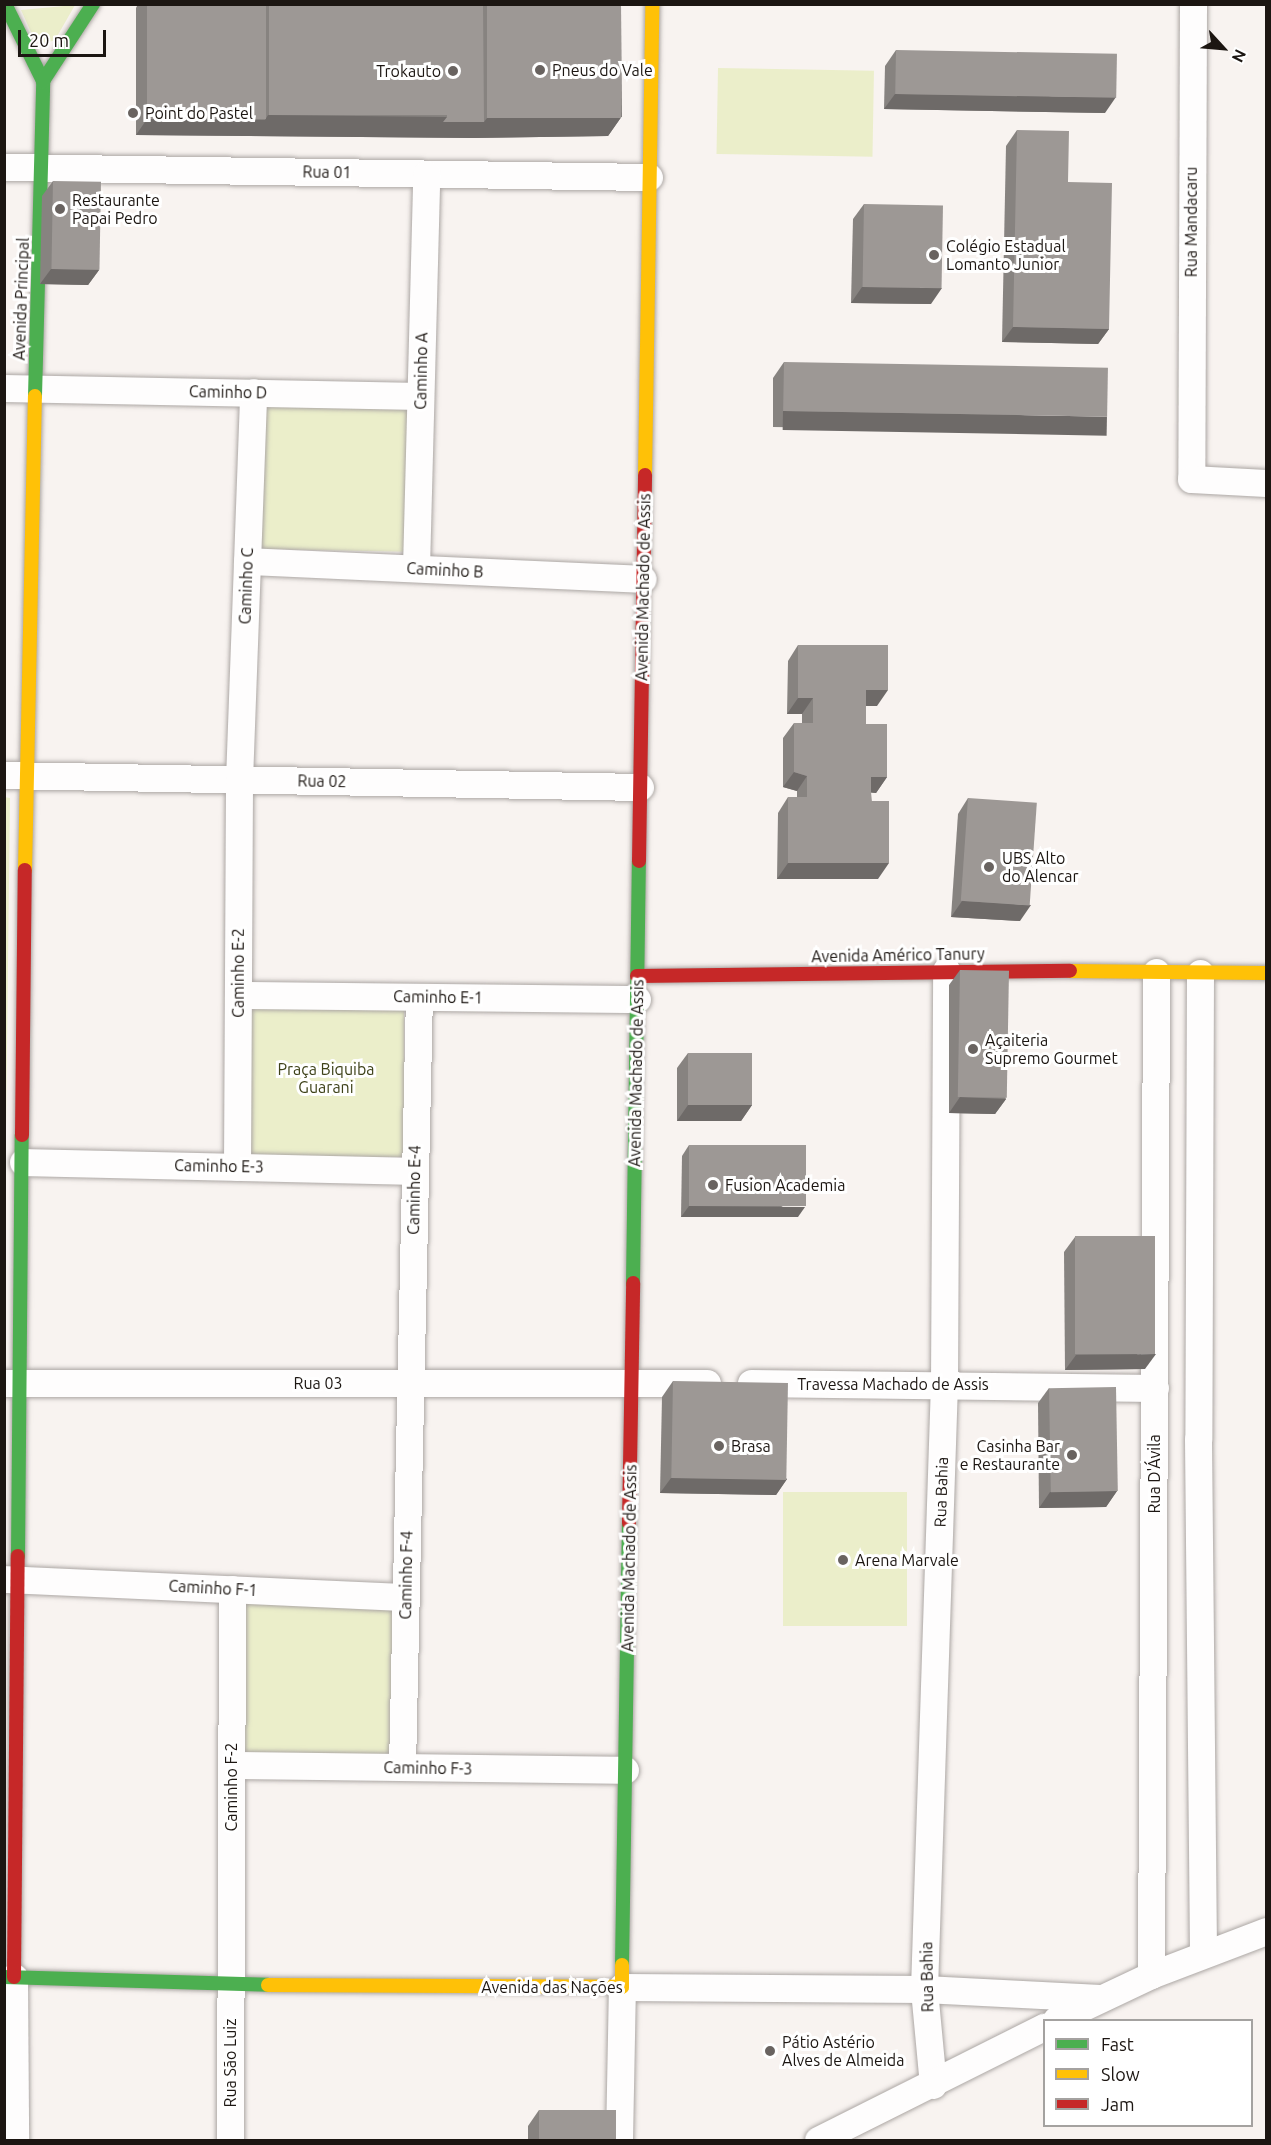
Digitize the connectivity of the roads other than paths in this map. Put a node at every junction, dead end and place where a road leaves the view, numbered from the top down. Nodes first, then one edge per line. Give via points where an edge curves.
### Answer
1 (5, 4) edge
2 (93, 4) edge
3 (652, 4) edge
4 (1193, 4) edge
5 (43, 81) junction
6 (4, 167) edge
7 (41, 167) junction
8 (426, 174) junction
9 (649, 177) junction
10 (4, 388) edge
11 (35, 389) junction
12 (253, 393) junction
13 (420, 396) junction
14 (1266, 483) edge
15 (247, 561) junction
16 (416, 568) junction
17 (643, 579) junction
18 (15, 776) edge
19 (239, 780) junction
20 (640, 787) junction
21 (946, 970) junction
22 (1156, 972) junction
23 (1200, 973) junction
24 (1266, 973) edge
25 (637, 988) junction
26 (238, 995) junction
27 (419, 997) junction
28 (23, 1162) junction
29 (237, 1167) junction
30 (415, 1170) junction
31 (1199, 1317) junction
32 (1155, 1319) junction
33 (13, 1383) edge
34 (410, 1383) junction
35 (631, 1383) junction
36 (944, 1383) junction
37 (1155, 1388) junction
38 (12, 1579) edge
39 (232, 1589) junction
40 (406, 1597) junction
41 (231, 1766) junction
42 (402, 1767) junction
43 (625, 1770) junction
44 (1266, 1931) edge
45 (1203, 1954) junction
46 (1151, 1975) junction
47 (9, 1977) edge
48 (231, 1985) junction
49 (622, 1987) junction
50 (924, 1989) junction
51 (1100, 1998) junction
52 (1058, 2019) edge
53 (1043, 2027) edge
54 (933, 2085) junction
55 (15, 2140) edge
56 (230, 2140) edge
57 (619, 2140) edge
58 (818, 2140) edge

1 - 5 street
2 - 5 street
3 - 9 street, Avenida Machado de Assis
4 - 14 street, Rua Mandacaru via 1191,479
5 - 7 street, Avenida Principal
6 - 7 street, Rua 01
7 - 8 street, Rua 01
7 - 11 street, Avenida Principal
8 - 9 street, Rua 01
8 - 13 street, Caminho A
9 - 17 street, Avenida Machado de Assis
10 - 11 street, Caminho D
11 - 12 street, Caminho D
11 - 18 street, Avenida Principal
12 - 13 street, Caminho D
12 - 15 street, Caminho C
13 - 16 street, Caminho A
15 - 16 street, Caminho B
15 - 19 street, Caminho C
16 - 17 street, Caminho B
17 - 20 street, Avenida Machado de Assis
18 - 19 street, Rua 02
18 - 28 street, Avenida Principal
19 - 20 street, Rua 02
19 - 26 street, Caminho E-2
20 - 25 street, Avenida Machado de Assis
21 - 22 street, Avenida Américo Tanury
21 - 25 street, Avenida Américo Tanury
21 - 36 street, Rua Bahia
22 - 23 street, Avenida Américo Tanury
22 - 32 street, Rua D'Ávila
23 - 24 street, Avenida Américo Tanury
23 - 31 street
25 - 27 street, Caminho E-1
25 - 35 street, Avenida Machado de Assis
26 - 27 street, Caminho E-1
26 - 29 street, Caminho E-2
27 - 30 street, Caminho E-4
28 - 29 street, Caminho E-3
28 - 33 street, Avenida Principal
29 - 30 street, Caminho E-3
30 - 34 street, Caminho E-4
31 - 32 street
31 - 45 street
32 - 37 street, Rua D'Ávila
33 - 34 street, Rua 03
33 - 38 street, Avenida Principal
34 - 35 street, Rua 03
34 - 40 street, Caminho F-4
35 - 36 street, Travessa Machado de Assis
35 - 43 street, Avenida Machado de Assis
36 - 37 street, Travessa Machado de Assis
36 - 50 street, Rua Bahia
37 - 46 street, Rua D'Ávila
38 - 39 street, Caminho F-1
38 - 47 street, Avenida Principal
39 - 40 street, Caminho F-1
39 - 41 street, Caminho F-2
40 - 42 street, Caminho F-4
41 - 42 street, Caminho F-3
41 - 48 street, Caminho F-2
42 - 43 street, Caminho F-3
43 - 49 street, Avenida Machado de Assis
44 - 45 street
45 - 46 street
46 - 51 street
47 - 48 street, Avenida das Nações
47 - 55 street
48 - 49 street, Avenida das Nações
48 - 56 street, Rua São Luiz
49 - 50 street, Avenida das Nações
49 - 57 street, Avenida Machado de Assis
50 - 51 street, Avenida das Nações
50 - 54 street, Rua Bahia
51 - 52 street
53 - 54 street
54 - 58 street

